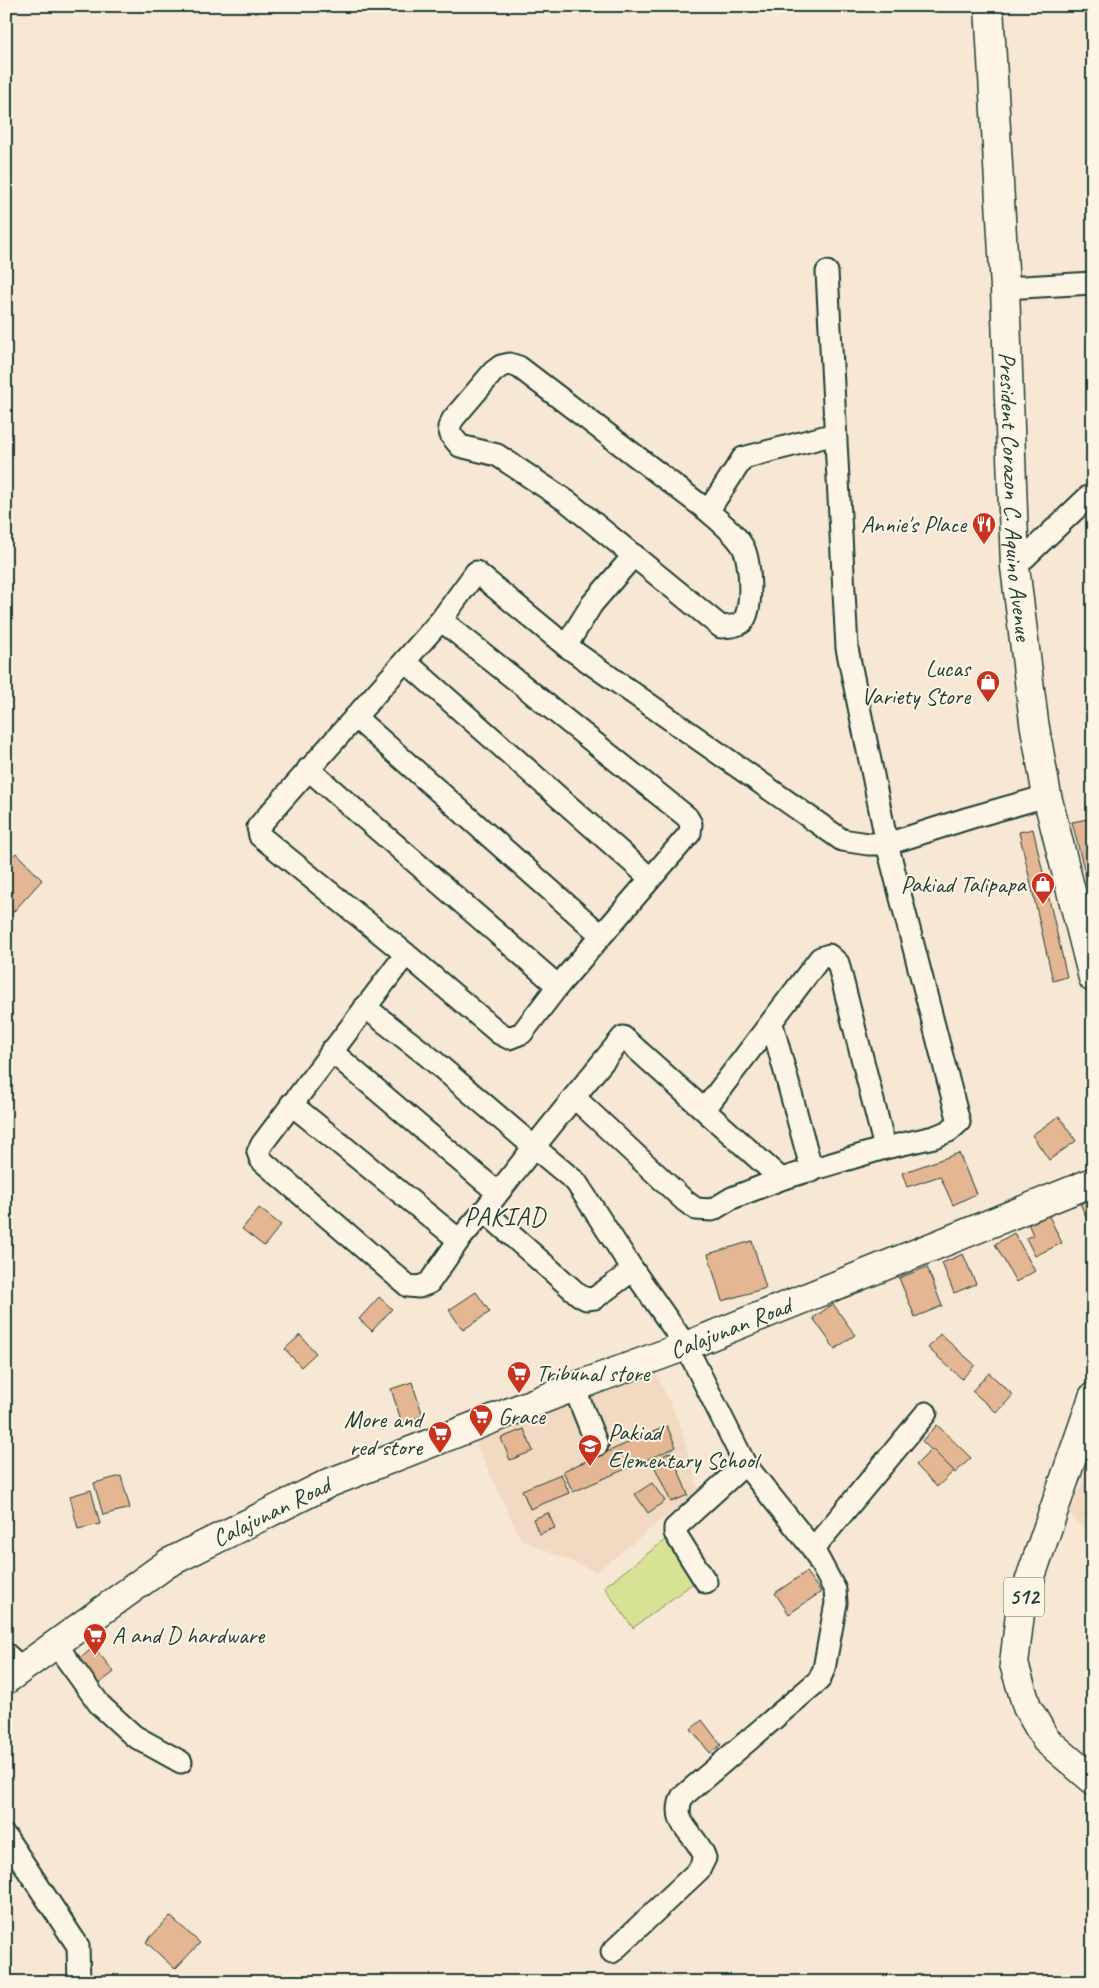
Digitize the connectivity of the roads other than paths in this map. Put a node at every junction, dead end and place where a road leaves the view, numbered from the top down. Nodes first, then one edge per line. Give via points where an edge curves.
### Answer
1 (989, 6) edge
2 (827, 272) dead end
3 (1093, 283) edge
4 (1005, 288) junction
5 (835, 434) junction
6 (1093, 497) edge
7 (708, 511) junction
8 (634, 555) junction
9 (1015, 567) junction
10 (442, 620) junction
11 (566, 646) junction
12 (404, 661) junction
13 (355, 717) junction
14 (308, 769) junction
15 (1047, 796) junction
16 (887, 844) junction
17 (650, 878) junction
18 (601, 936) junction
19 (406, 954) junction
20 (1093, 978) edge
21 (558, 986) junction
22 (365, 1007) junction
23 (772, 1024) junction
24 (331, 1051) junction
25 (574, 1097) junction
26 (291, 1104) junction
27 (705, 1109) junction
28 (534, 1147) junction
29 (884, 1148) junction
30 (812, 1170) junction
31 (781, 1178) junction
32 (1093, 1182) edge
33 (497, 1192) junction
34 (484, 1211) junction
35 (459, 1240) junction
36 (632, 1270) junction
37 (686, 1346) junction
38 (574, 1387) junction
39 (1093, 1397) edge
40 (926, 1413) dead end
41 (597, 1445) dead end
42 (746, 1464) junction
43 (813, 1549) junction
44 (706, 1582) dead end
45 (56, 1643) junction
46 (11, 1667) edge
47 (180, 1762) dead end
48 (1093, 1780) edge
49 (6, 1837) edge
50 (612, 1952) dead end
51 (79, 1982) edge

1 - 4 main road, President Corazon C. Aquino Avenue
2 - 5 street
3 - 4 street
4 - 9 main road, President Corazon C. Aquino Avenue
5 - 7 street via 742,458
5 - 16 street via 846,648
6 - 9 street via 1088,497
7 - 8 street via 732,532 744,549 749,572 749,600 748,613 742,622 722,627
7 - 8 street via 519,367 501,366 453,420 449,427 451,435 460,446 497,456 544,486
8 - 11 street via 592,604
9 - 15 main road, President Corazon C. Aquino Avenue via 1034,722
10 - 11 street via 476,572
10 - 12 street
10 - 17 street via 687,817 691,824 690,833
11 - 16 street via 842,840
12 - 13 street
12 - 17 street
13 - 14 street
13 - 18 street
14 - 19 street via 258,827 260,836
14 - 21 street
15 - 16 street
15 - 20 main road, President Corazon C. Aquino Avenue
16 - 29 street via 959,1122 949,1131 934,1137
17 - 18 street
18 - 21 street
19 - 21 street via 509,1038 522,1033
19 - 22 street
22 - 24 street
22 - 28 street
23 - 27 street
23 - 29 street via 820,958 829,955 838,964
23 - 30 street
24 - 26 street
24 - 33 street
25 - 27 street via 623,1037
25 - 28 street
25 - 31 street via 696,1209 712,1210
26 - 35 street
26 - 35 street via 258,1152 261,1160 408,1286 429,1283
27 - 31 street
28 - 33 street
28 - 36 street via 576,1182
29 - 30 street
30 - 31 street
32 - 37 main road, Calajunan Road
33 - 34 street
34 - 35 street
34 - 36 street via 586,1299 595,1298
36 - 37 street
37 - 38 main road, Calajunan Road
37 - 42 street
38 - 41 street
38 - 45 main road, Calajunan Road via 320,1488 168,1563
39 - 48 main road, 512 via 1022,1605 1014,1664 1027,1707 1046,1740
40 - 43 street
42 - 43 street
42 - 44 street via 675,1528
43 - 50 street via 835,1590 836,1603 824,1669 819,1680 682,1797 680,1823 702,1848 705,1858 699,1870
45 - 46 main road, Calajunan Road
45 - 47 street via 100,1705 134,1736
49 - 51 street via 78,1946

